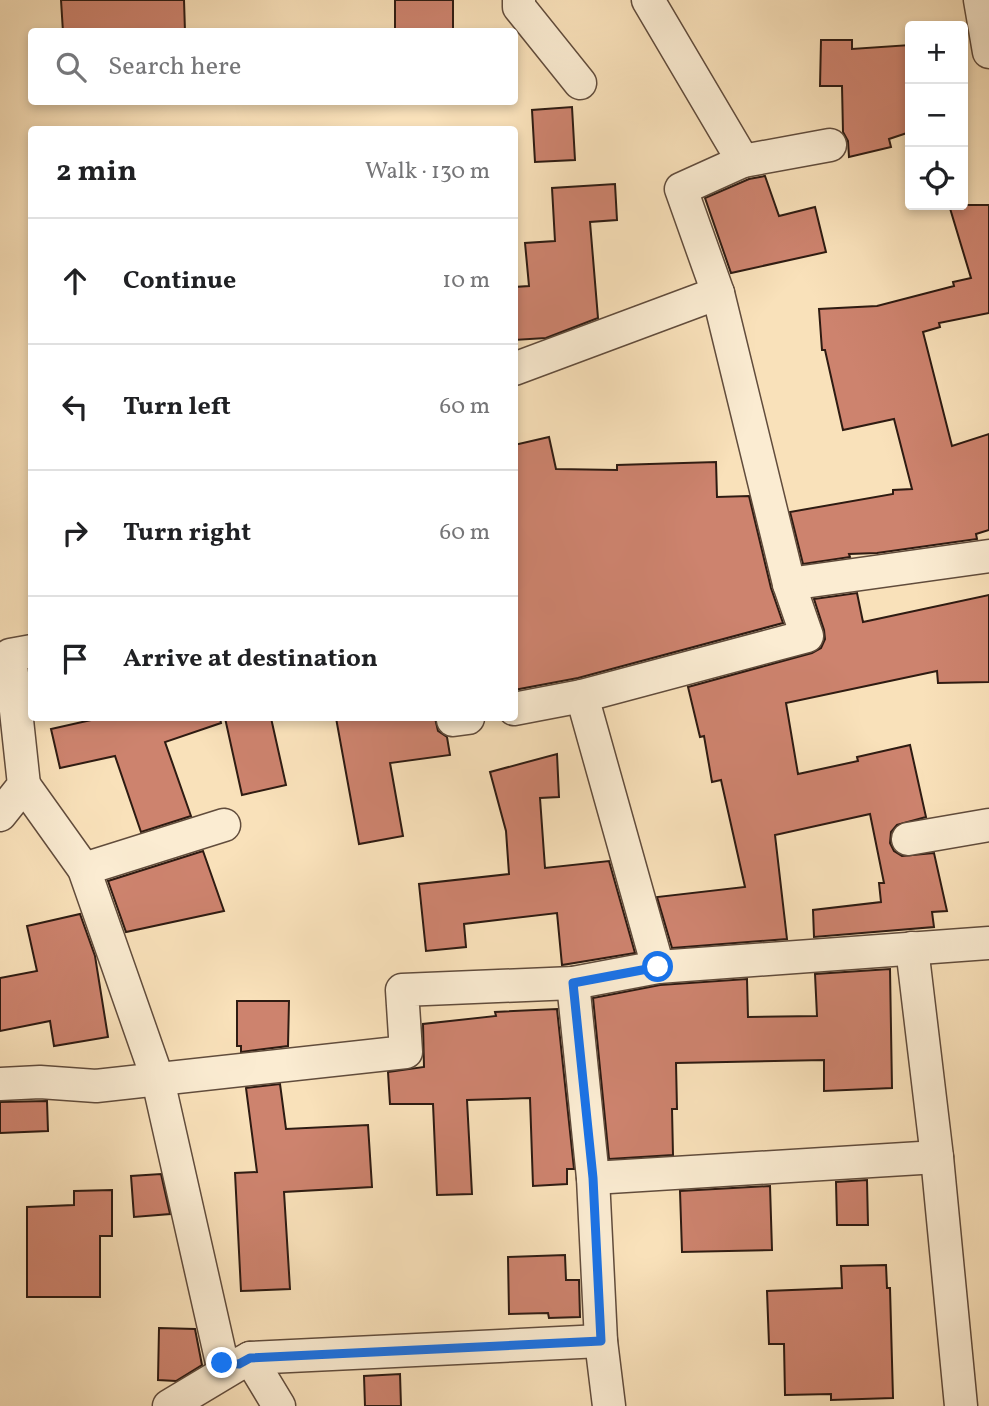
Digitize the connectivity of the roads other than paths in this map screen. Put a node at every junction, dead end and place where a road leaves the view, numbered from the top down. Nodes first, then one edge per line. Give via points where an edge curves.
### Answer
1 (519, 0) edge
2 (648, 0) edge
3 (980, 0) edge
4 (989, 52) edge
5 (580, 83) dead end
6 (830, 145) dead end
7 (743, 161) junction
8 (718, 293) junction
9 (518, 368) edge
10 (989, 556) edge
11 (789, 584) junction
12 (14, 654) edge
13 (582, 696) junction
14 (518, 708) edge
15 (24, 785) junction
16 (0, 815) edge
17 (224, 825) dead end
18 (989, 825) edge
19 (908, 839) dead end
20 (85, 869) junction
21 (989, 943) edge
22 (912, 948) junction
23 (658, 967) junction
24 (573, 983) junction
25 (158, 1080) junction
26 (0, 1084) edge
27 (937, 1157) junction
28 (593, 1178) junction
29 (601, 1341) junction
30 (245, 1361) junction
31 (169, 1406) edge
32 (279, 1406) edge
33 (610, 1406) edge
34 (961, 1406) edge

1 - 5 street via 519,7
2 - 7 street
3 - 4 street
6 - 7 street
7 - 8 street via 681,189
8 - 9 street
8 - 11 street
10 - 11 street
11 - 13 street via 807,636
12 - 15 street
13 - 14 street
13 - 23 street
15 - 16 street
15 - 20 street
17 - 20 street
18 - 19 street
20 - 25 street
21 - 22 street
22 - 23 street
22 - 27 street
23 - 24 street
24 - 25 street via 402,990 405,1052
24 - 28 street
25 - 26 street via 96,1086
25 - 30 street via 222,1363
27 - 28 street
27 - 34 street
28 - 29 street
29 - 30 street
29 - 33 street
30 - 31 street
30 - 32 street

